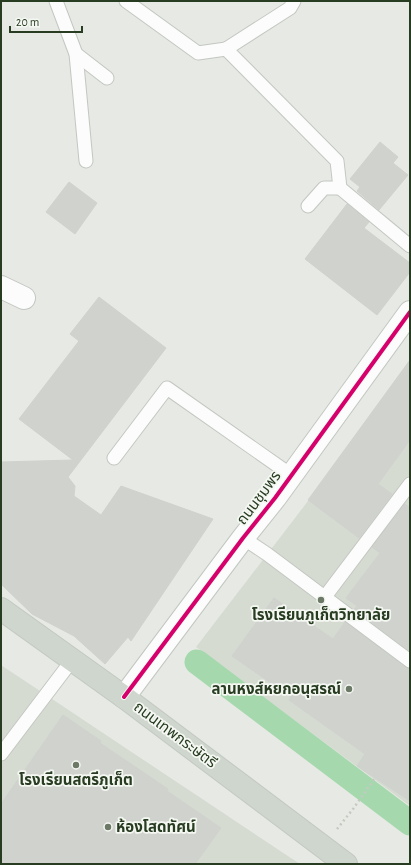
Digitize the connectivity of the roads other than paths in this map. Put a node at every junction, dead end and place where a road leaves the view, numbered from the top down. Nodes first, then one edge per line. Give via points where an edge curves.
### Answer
1 (56, 1) edge
2 (126, 1) edge
3 (294, 1) edge
4 (226, 49) junction
5 (76, 54) junction
6 (107, 78) dead end
7 (86, 161) dead end
8 (340, 188) junction
9 (308, 206) dead end
10 (410, 246) edge
11 (1, 287) edge
12 (24, 298) dead end
13 (410, 312) edge
14 (114, 458) dead end
15 (291, 475) junction
16 (410, 484) edge
17 (243, 538) junction
18 (324, 598) junction
19 (1, 609) edge
20 (73, 659) junction
21 (410, 661) edge
22 (124, 697) junction
23 (1, 754) edge
24 (346, 864) edge

1 - 5 lane
2 - 4 lane via 198,53
3 - 4 lane via 290,8
4 - 8 lane via 337,161
5 - 6 lane
5 - 7 lane
8 - 9 lane via 324,188
8 - 10 lane
11 - 12 street
13 - 15 street, ถนนชุมพร
14 - 15 lane via 167,388
15 - 17 street, ถนนชุมพร
16 - 18 lane
17 - 18 lane
17 - 22 street, ถนนชุมพร
18 - 21 lane
19 - 20 main road, ถนนเทพกระษัตรี
20 - 22 main road, ถนนเทพกระษัตรี
20 - 23 lane
22 - 24 main road, ถนนเทพกระษัตรี

